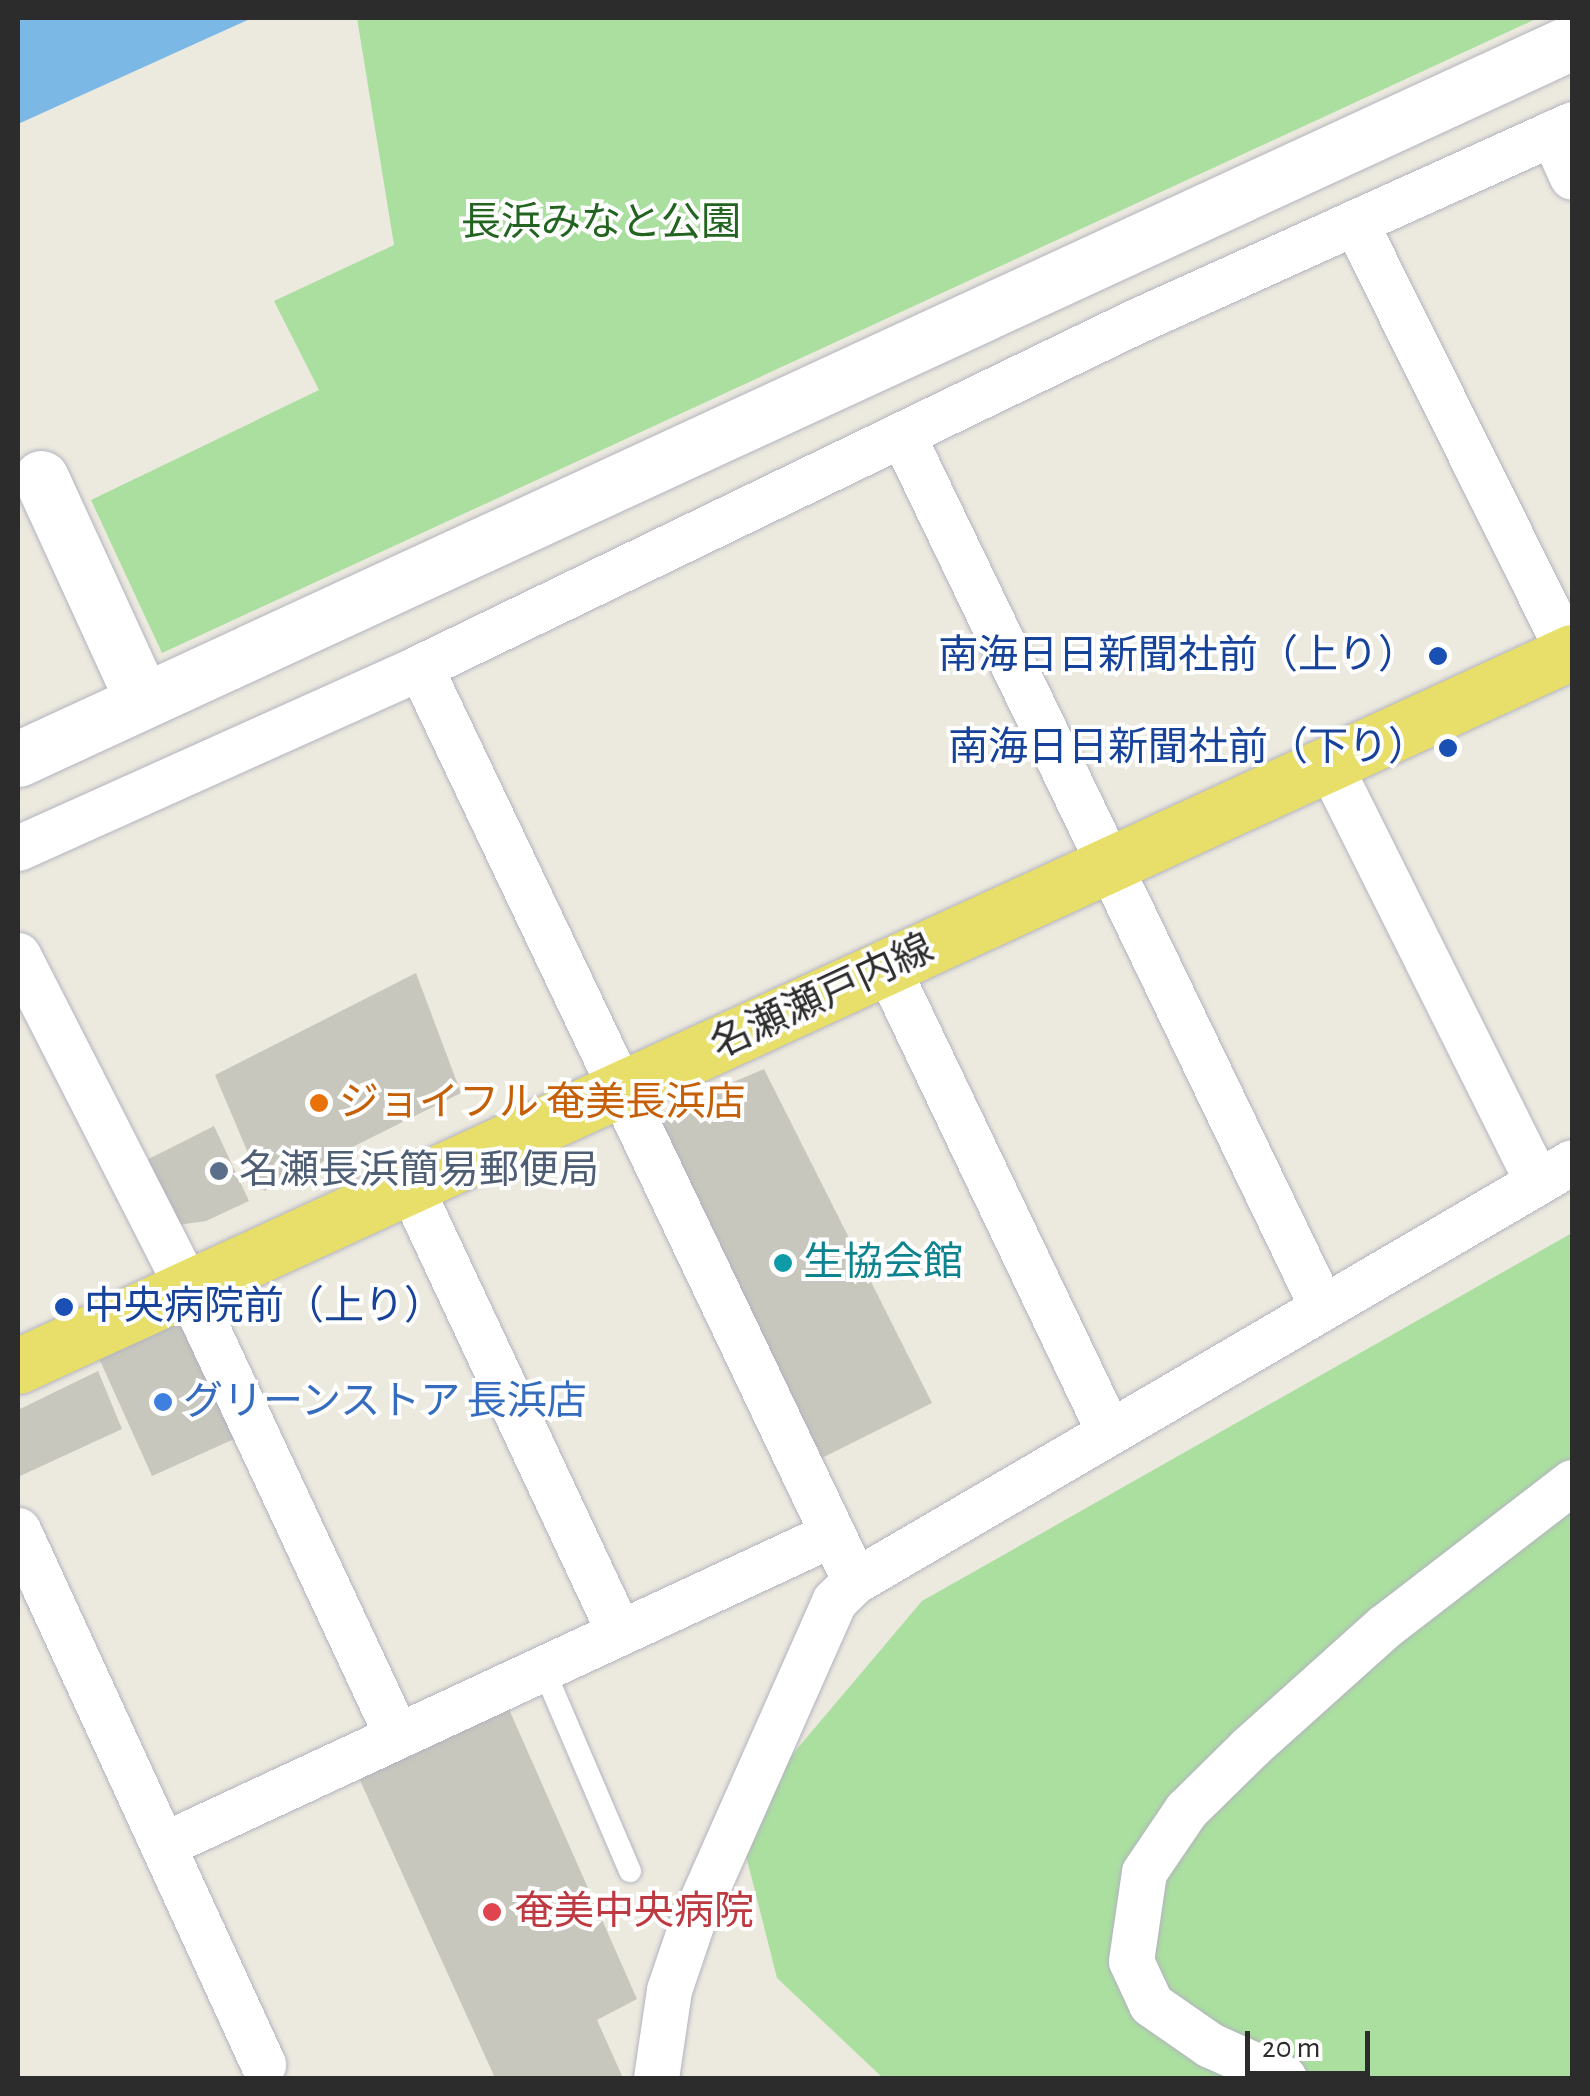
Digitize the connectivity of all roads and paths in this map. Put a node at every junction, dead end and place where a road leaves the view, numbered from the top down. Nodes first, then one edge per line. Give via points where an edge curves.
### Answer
1 (1572, 42) edge
2 (1562, 129) edge
3 (1572, 177) edge
4 (1355, 222) junction
5 (902, 434) junction
6 (41, 478) dead end
7 (1572, 655) edge
8 (420, 667) junction
9 (143, 701) junction
10 (18, 759) edge
11 (1329, 764) junction
12 (18, 848) edge
13 (1108, 866) junction
14 (18, 955) edge
15 (887, 967) junction
16 (623, 1088) junction
17 (1555, 1171) edge
18 (410, 1186) junction
19 (188, 1288) junction
20 (1322, 1307) junction
21 (18, 1366) edge
22 (1109, 1432) junction
23 (1572, 1482) edge
24 (18, 1530) edge
25 (830, 1535) junction
26 (855, 1581) junction
27 (619, 1633) junction
28 (543, 1668) junction
29 (397, 1736) junction
30 (162, 1845) junction
31 (630, 1871) dead end
32 (255, 2074) edge
33 (656, 2078) edge
34 (1284, 2078) edge

1 - 9 street
2 - 3 street
2 - 4 street
4 - 5 street
4 - 7 street
5 - 8 street
5 - 13 street
6 - 9 street
7 - 11 main road, 名瀬瀬戸内線
8 - 12 street
8 - 16 street
9 - 10 street
11 - 13 main road, 名瀬瀬戸内線
11 - 17 street
13 - 15 main road, 名瀬瀬戸内線
13 - 20 street
14 - 19 street
15 - 16 main road, 名瀬瀬戸内線
15 - 22 street
16 - 18 main road, 名瀬瀬戸内線
16 - 25 street
17 - 20 street
18 - 19 main road, 名瀬瀬戸内線
18 - 27 street
19 - 21 main road, 名瀬瀬戸内線
19 - 29 street
20 - 22 street
22 - 26 street
23 - 34 street via 1385,1626 1250,1748 1186,1810 1144,1872 1131,1961 1151,2004 1210,2046
24 - 30 street
25 - 26 street
25 - 27 street
26 - 33 street via 834,1601 813,1643 692,1922 670,1990
27 - 28 street
28 - 29 street
28 - 31 lane
29 - 30 street
30 - 32 street

